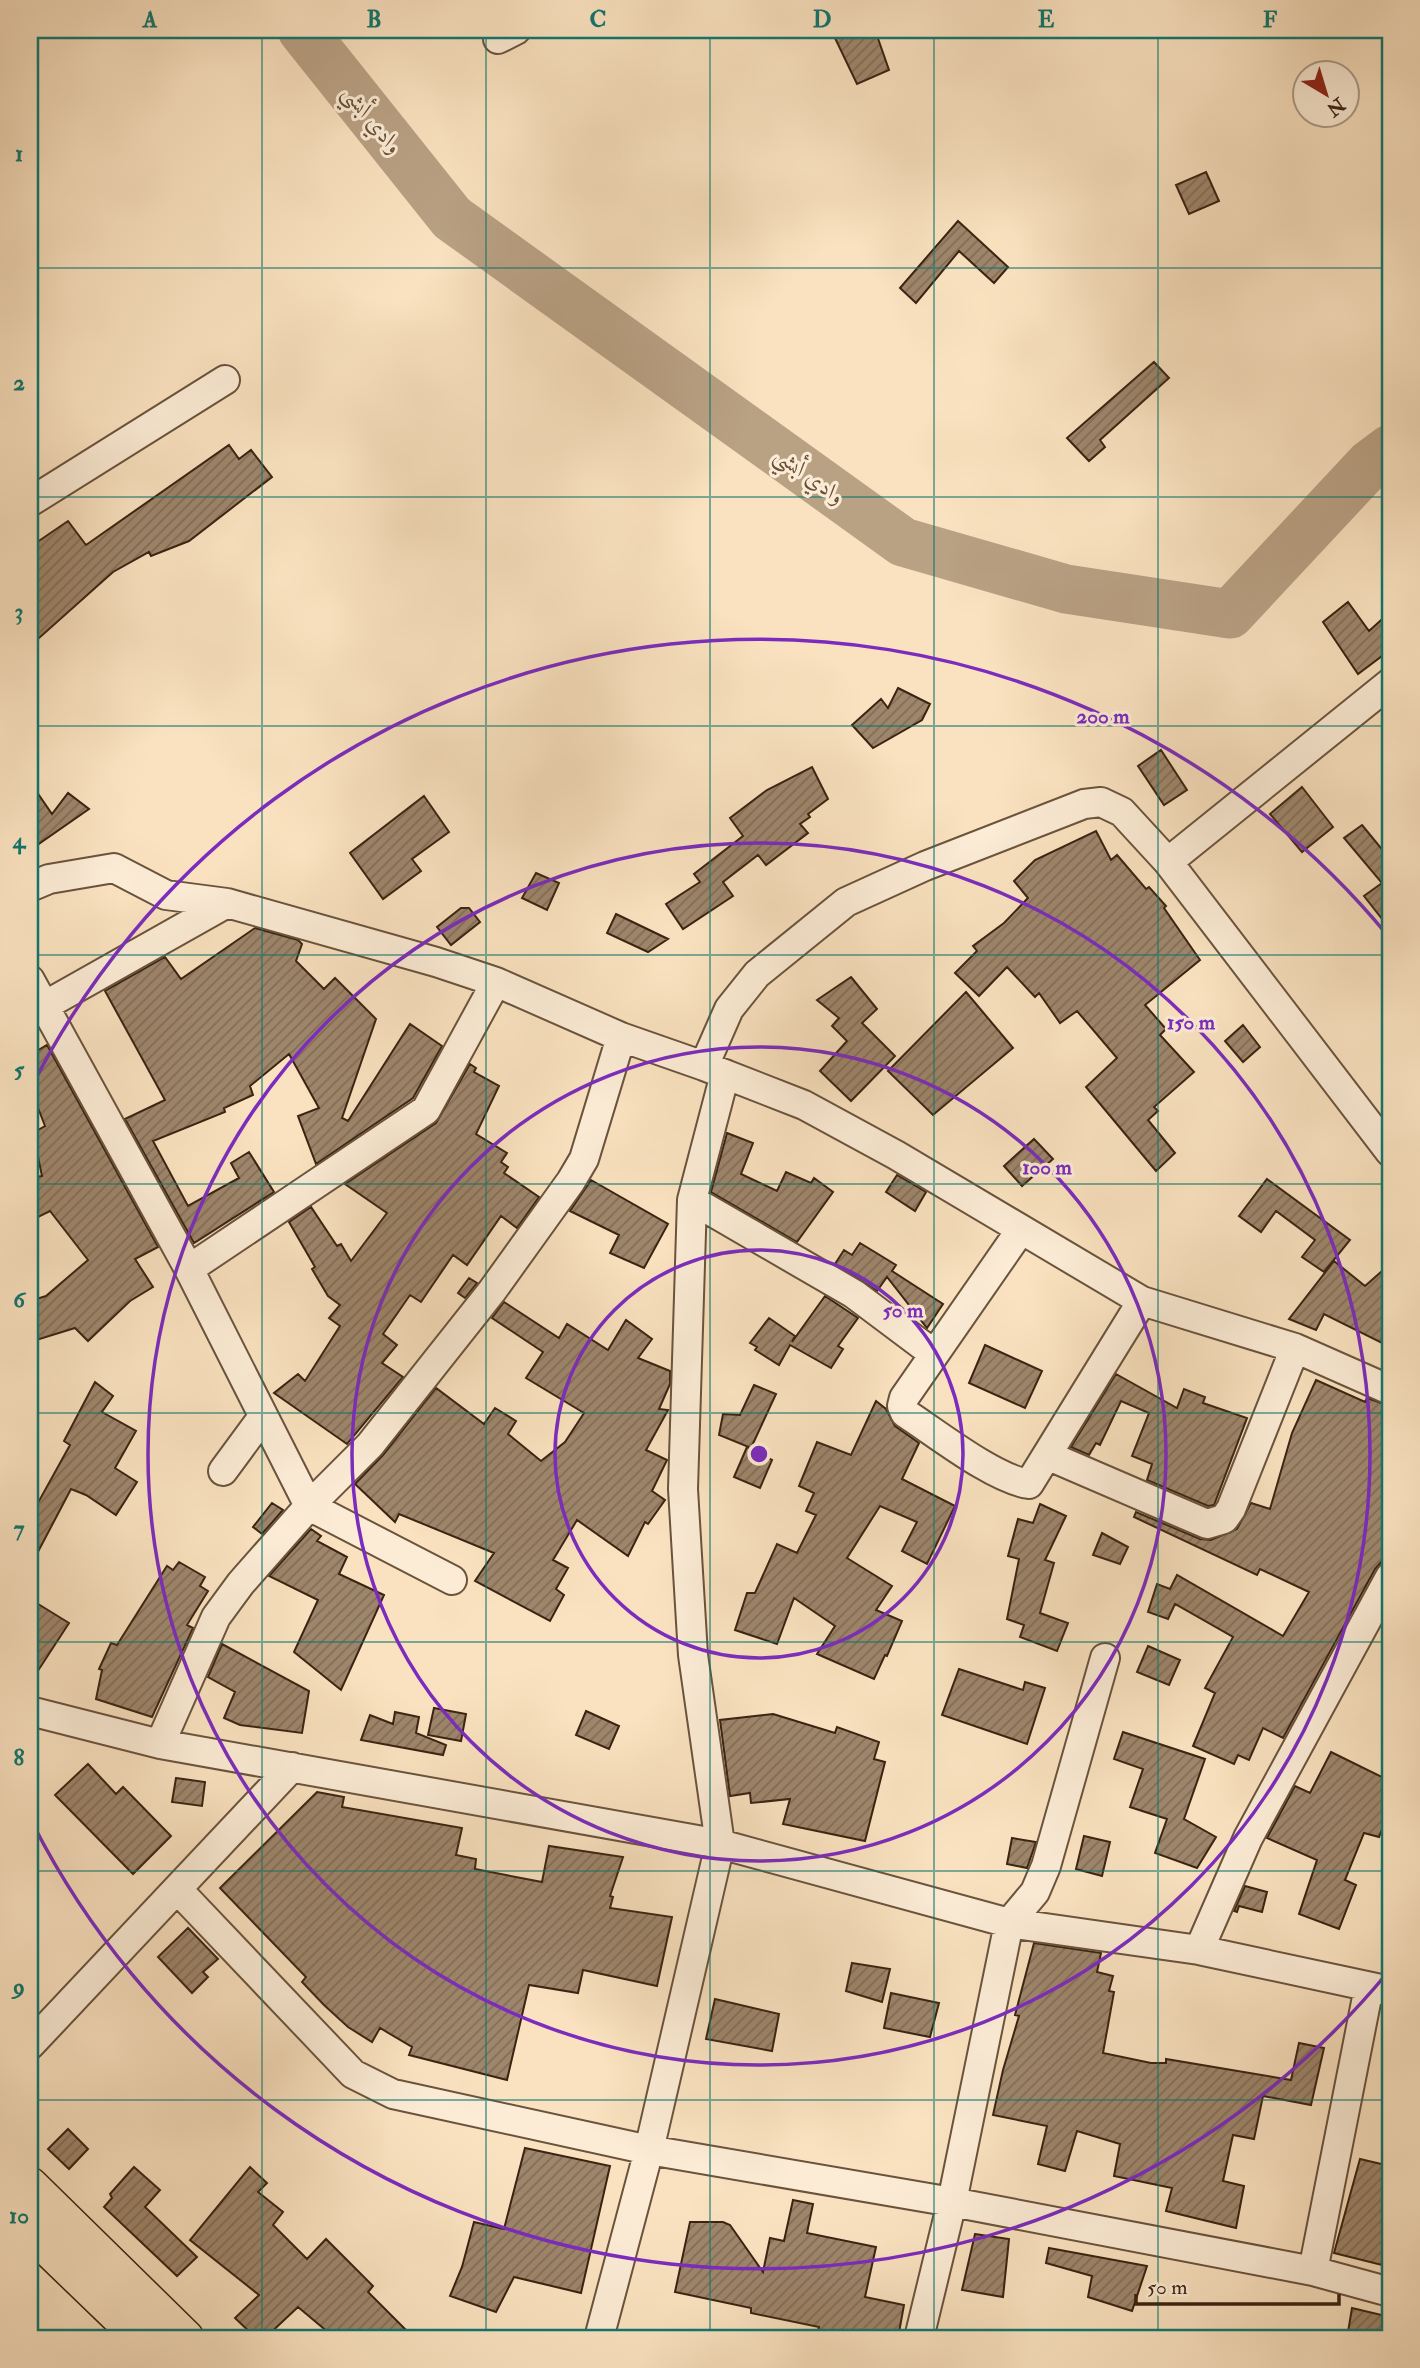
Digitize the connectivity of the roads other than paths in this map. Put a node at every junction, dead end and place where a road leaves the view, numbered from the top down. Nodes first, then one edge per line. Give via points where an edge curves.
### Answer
1 (225, 380) dead end
2 (30, 502) edge
3 (1390, 683) edge
4 (1168, 862) junction
5 (30, 887) edge
6 (228, 903) junction
7 (30, 979) edge
8 (496, 982) junction
9 (36, 1010) edge
10 (621, 1037) junction
11 (715, 1070) junction
12 (1390, 1152) edge
13 (692, 1200) junction
14 (1020, 1231) junction
15 (189, 1269) junction
16 (1142, 1301) junction
17 (1294, 1348) junction
18 (934, 1354) junction
19 (1390, 1390) edge
20 (262, 1418) junction
21 (1049, 1456) junction
22 (223, 1471) dead end
23 (309, 1506) junction
24 (1390, 1577) edge
25 (452, 1580) dead end
26 (1105, 1658) dead end
27 (30, 1711) edge
28 (160, 1744) junction
29 (292, 1767) junction
30 (720, 1843) junction
31 (177, 1889) junction
32 (1009, 1923) junction
33 (1199, 1950) junction
34 (1380, 1989) edge
35 (30, 2045) edge
36 (649, 2150) junction
37 (30, 2185) edge
38 (952, 2202) junction
39 (30, 2231) edge
40 (1313, 2271) junction
41 (1390, 2292) edge
42 (141, 2338) edge
43 (186, 2338) edge
44 (599, 2338) edge
45 (919, 2338) edge

1 - 2 street
3 - 4 street
4 - 11 street via 1122,812 1101,802 1084,804 846,902 757,974 729,1009
4 - 12 street
5 - 6 street via 49,879 114,868 166,895
6 - 8 street
6 - 9 street
7 - 9 street
8 - 10 street
8 - 15 street via 426,1110
9 - 15 street
10 - 11 street
10 - 23 street via 583,1159 571,1181 492,1291 370,1445
11 - 13 street
11 - 14 street via 827,1118
13 - 18 street via 855,1294
13 - 30 street via 684,1517 693,1655
14 - 16 street
14 - 18 street
15 - 20 street
16 - 17 street
16 - 21 street
17 - 19 street
17 - 21 street via 1231,1509 1217,1523 1208,1524
18 - 21 street via 904,1398 905,1413 1020,1482 1029,1483
20 - 22 street
20 - 23 street
23 - 25 street
23 - 28 street via 216,1617
24 - 33 street via 1248,1839
26 - 32 street via 1046,1866 1035,1892
27 - 28 street
28 - 29 street
29 - 30 street
29 - 31 street
30 - 32 street
30 - 36 street
31 - 35 street
31 - 36 street via 353,2074 393,2094
32 - 33 street
32 - 38 street
33 - 34 street
34 - 40 street
36 - 38 street
36 - 44 street
37 - 43 main road
38 - 40 street
38 - 45 street
39 - 42 main road
40 - 41 street

